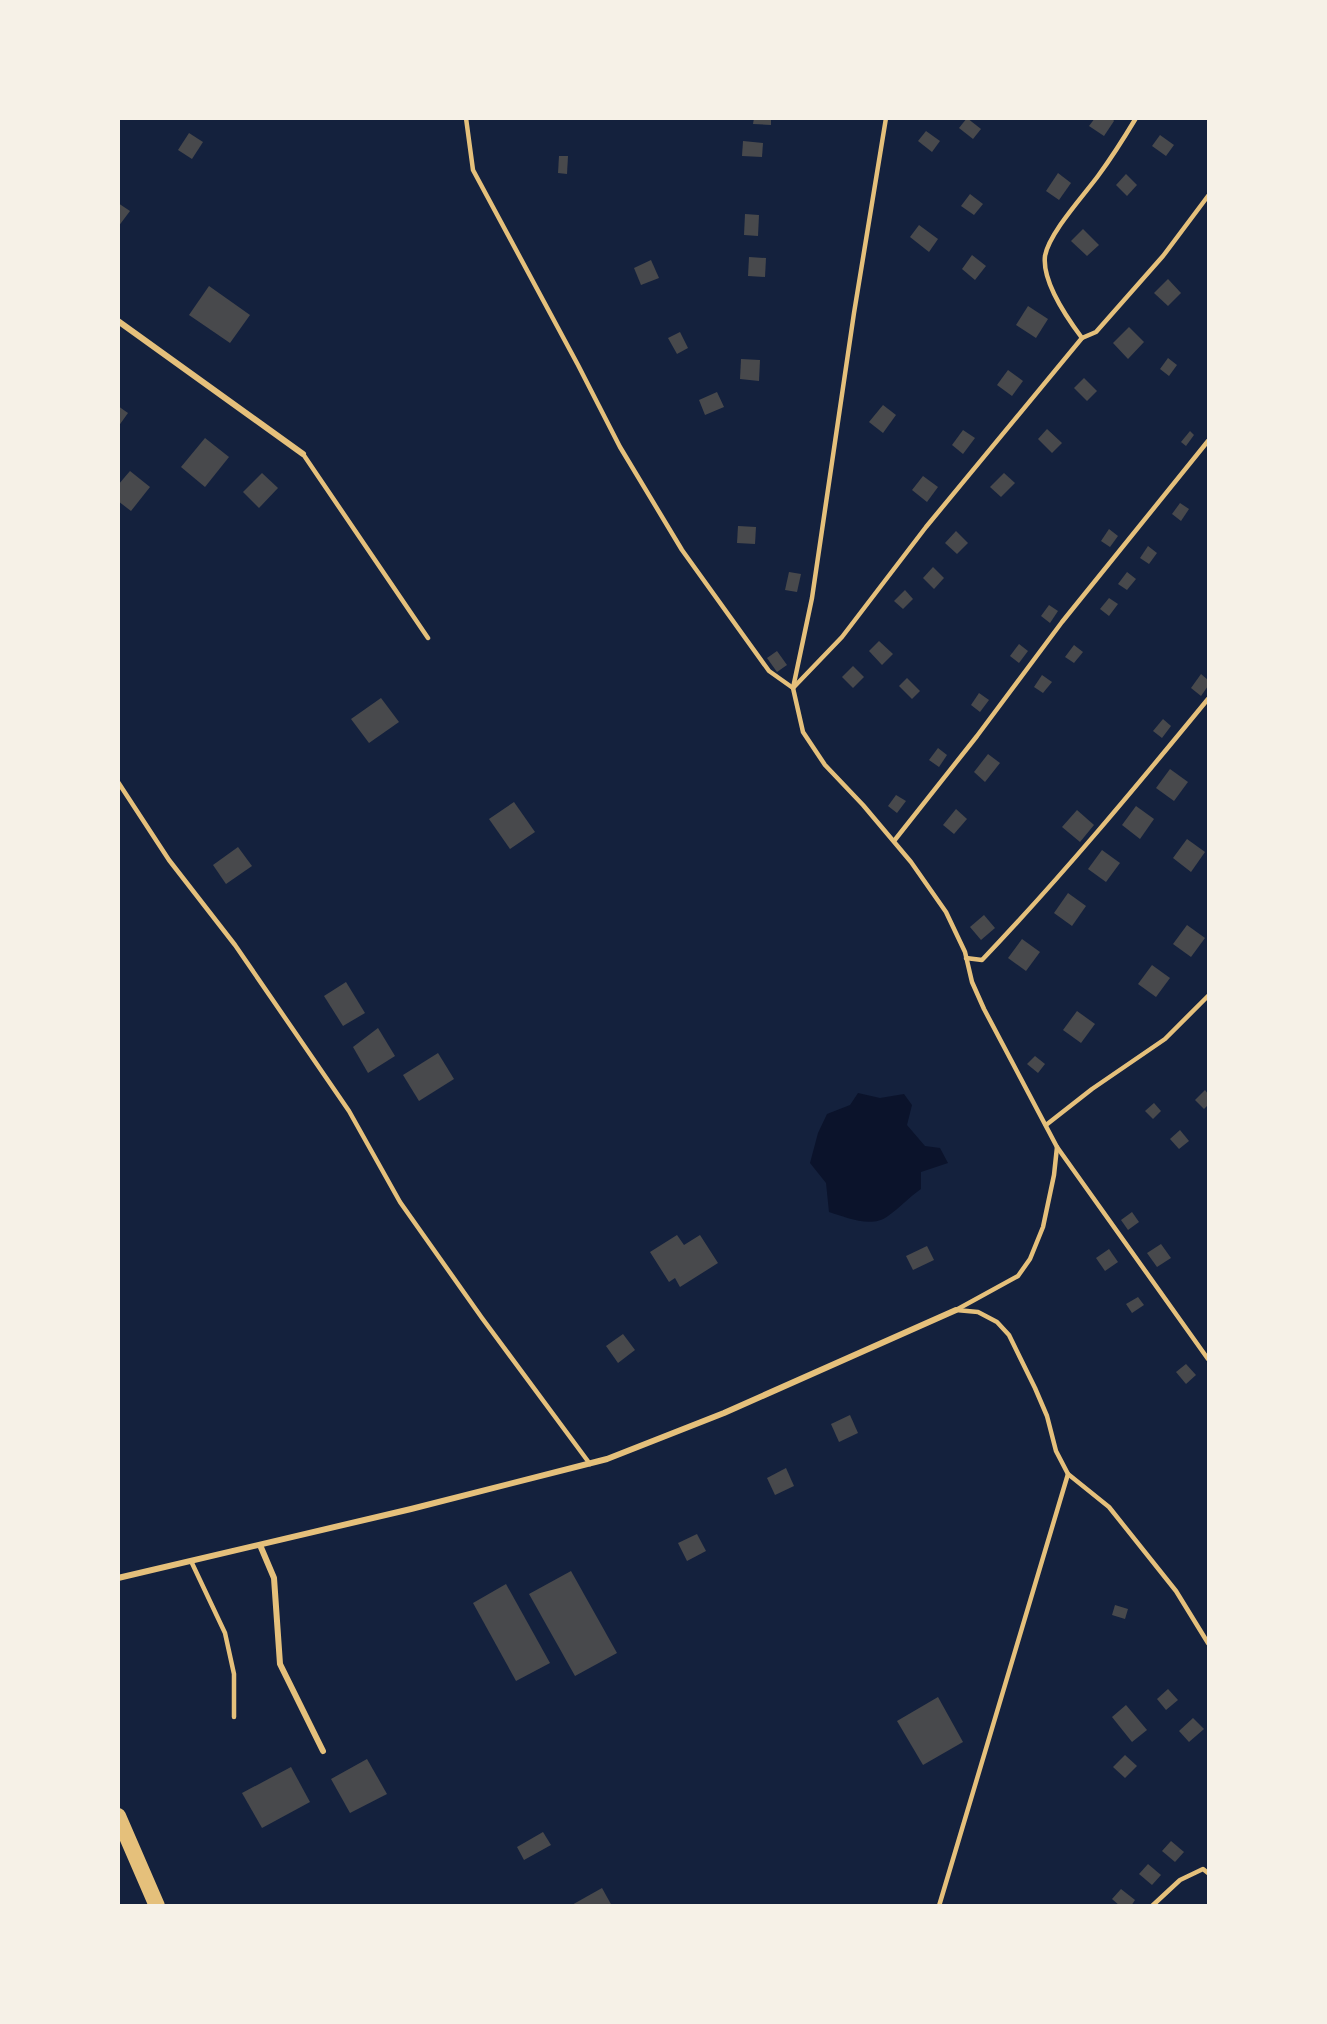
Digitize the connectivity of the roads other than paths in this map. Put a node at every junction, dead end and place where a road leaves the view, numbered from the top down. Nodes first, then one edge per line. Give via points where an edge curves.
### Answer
1 (466, 118) edge
2 (886, 118) edge
3 (1136, 118) edge
4 (1209, 196) edge
5 (118, 321) edge
6 (1082, 338) junction
7 (1209, 441) edge
8 (303, 454) joint
9 (428, 638) dead end
10 (792, 688) junction
11 (1209, 699) edge
12 (118, 782) edge
13 (894, 841) junction
14 (966, 958) junction
15 (1209, 996) edge
16 (1206, 1003) edge
17 (1046, 1125) junction
18 (1057, 1147) junction
19 (956, 1310) junction
20 (1209, 1359) edge
21 (590, 1464) junction
22 (1068, 1474) junction
23 (260, 1545) junction
24 (191, 1561) junction
25 (118, 1578) edge
26 (1209, 1643) edge
27 (234, 1717) dead end
28 (323, 1751) dead end
29 (118, 1816) edge
30 (1209, 1873) edge
31 (157, 1905) edge
32 (939, 1905) edge
33 (1152, 1905) edge

1 - 10 lane via 473,170 620,447 681,550 769,670
2 - 10 lane via 812,598
3 - 6 lane via 1051,238 1045,257 1050,285
4 - 6 lane via 1096,333
5 - 8 street
6 - 10 lane via 926,527 842,637
7 - 13 lane via 1062,622
8 - 9 lane
10 - 13 lane via 803,732 825,765
11 - 14 lane via 1026,914 982,960
12 - 21 lane via 169,860 235,945 349,1111 400,1202
13 - 14 lane via 946,912
14 - 17 lane via 984,1009
15 - 16 lane
16 - 17 lane via 1166,1038
17 - 18 lane
18 - 19 lane via 1045,1219 1030,1259 1018,1276
18 - 20 lane
19 - 21 street via 724,1413
19 - 22 lane via 978,1312 998,1322 1008,1335 1035,1388
21 - 23 street
22 - 26 lane via 1109,1507 1176,1591
22 - 32 lane
23 - 24 street
23 - 28 street via 274,1578 280,1664
24 - 25 street
24 - 27 lane via 225,1634 234,1674
29 - 31 highway
30 - 33 lane via 1203,1869 1180,1880

